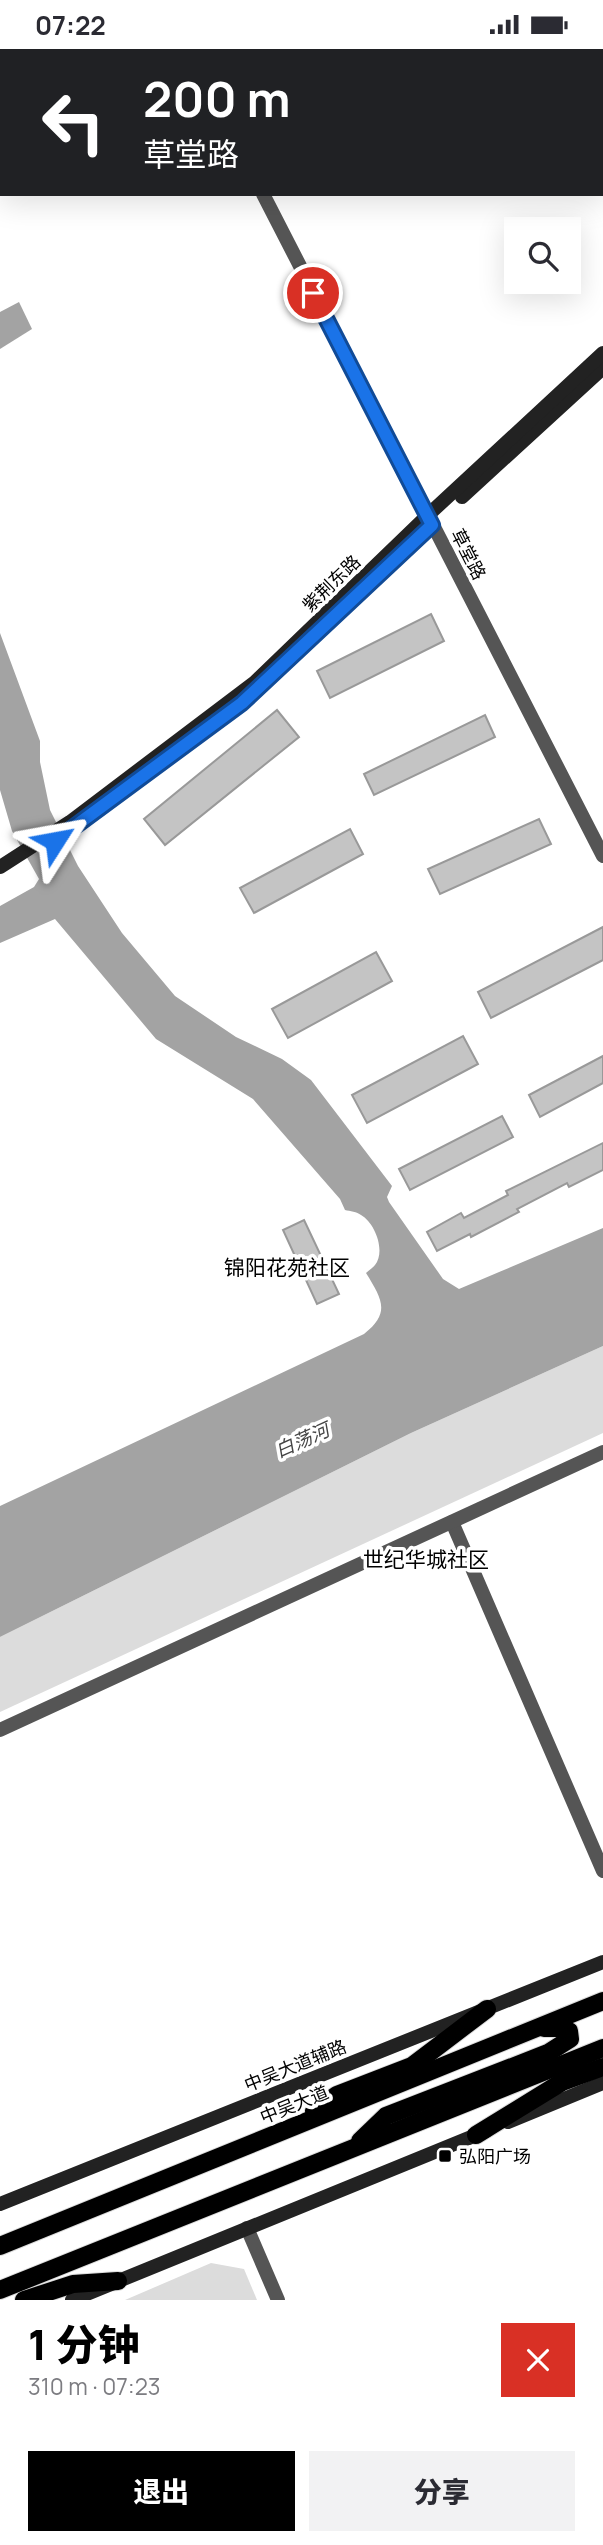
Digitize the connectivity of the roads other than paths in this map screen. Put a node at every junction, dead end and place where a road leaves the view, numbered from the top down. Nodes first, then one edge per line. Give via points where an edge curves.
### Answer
1 (264, 196) edge
2 (603, 353) edge
3 (603, 368) edge
4 (429, 520) junction
5 (603, 856) edge
6 (5, 869) edge
7 (603, 1452) edge
8 (452, 1522) junction
9 (0, 1730) edge
10 (603, 1871) edge
11 (603, 1962) edge
12 (603, 2001) edge
13 (487, 2008) junction
14 (536, 2028) junction
15 (603, 2048) edge
16 (603, 2067) edge
17 (603, 2084) edge
18 (284, 2131) junction
19 (476, 2136) junction
20 (352, 2148) junction
21 (0, 2204) edge
22 (247, 2228) junction
23 (0, 2246) edge
24 (118, 2281) junction
25 (8, 2286) edge
26 (26, 2299) edge
27 (72, 2300) edge
28 (278, 2300) edge

1 - 4 street, 草堂路
2 - 4 main road, 紫荆东路
3 - 4 main road, 紫荆东路
4 - 5 street, 草堂路
4 - 6 main road, 紫荆东路 via 255,682 73,825
7 - 8 street
8 - 9 street
8 - 10 street
11 - 13 main road, 中吴大道辅路
12 - 14 main road, 中吴大道
13 - 18 main road via 412,2066 337,2095
13 - 21 main road, 中吴大道辅路
14 - 18 main road, 中吴大道
14 - 20 main road via 560,2028 569,2031 570,2039 548,2053 386,2116
15 - 20 main road
16 - 19 main road via 562,2083
17 - 19 main road
18 - 23 main road, 中吴大道
19 - 22 main road
20 - 25 main road
22 - 24 main road
22 - 28 street
24 - 26 main road via 73,2284
24 - 27 main road

